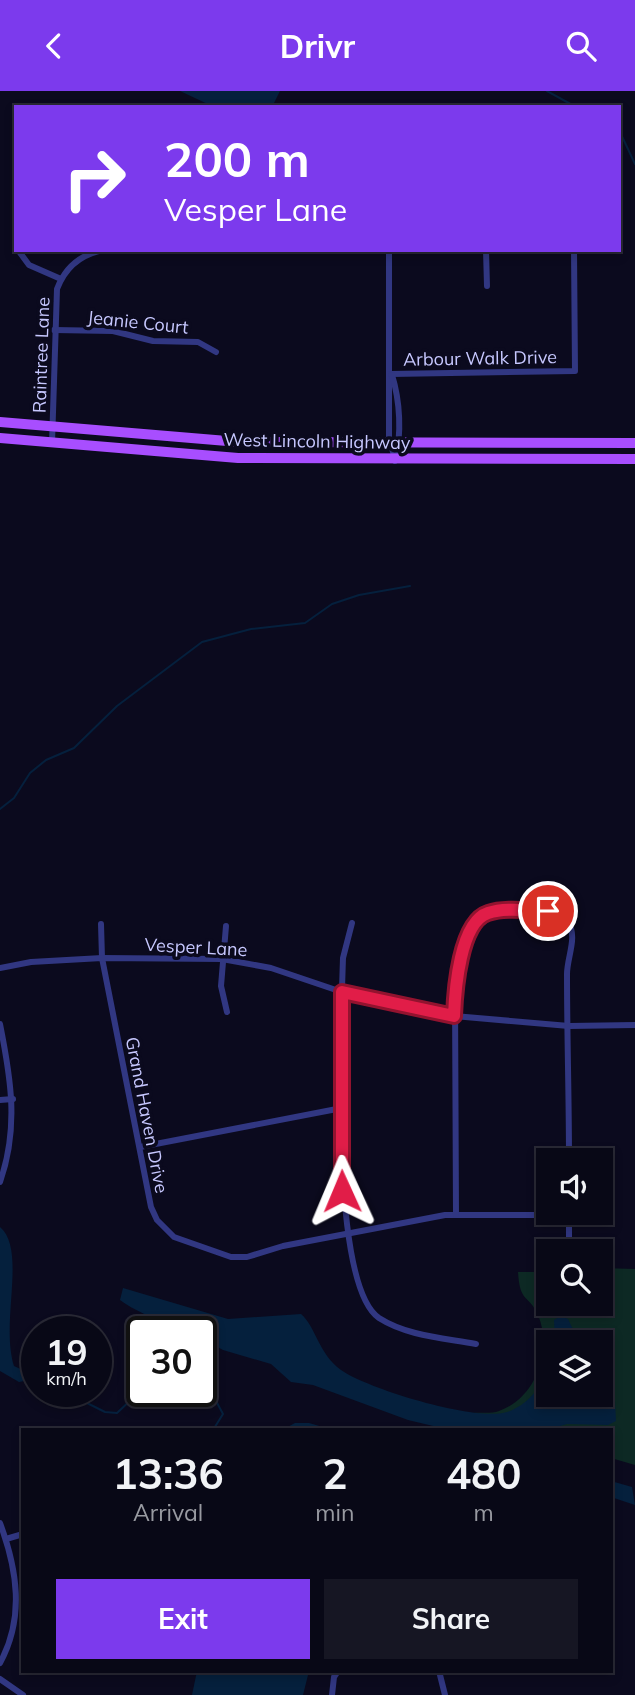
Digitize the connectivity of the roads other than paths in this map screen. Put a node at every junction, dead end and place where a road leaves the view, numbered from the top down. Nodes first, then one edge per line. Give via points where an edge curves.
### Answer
1 (19, 252) edge
2 (99, 252) edge
3 (390, 252) edge
4 (486, 252) edge
5 (574, 252) edge
6 (61, 279) junction
7 (487, 286) dead end
8 (54, 330) junction
9 (216, 352) dead end
10 (391, 374) junction
11 (0, 422) edge
12 (53, 427) junction
13 (0, 438) edge
14 (52, 443) junction
15 (635, 443) edge
16 (394, 444) junction
17 (635, 459) edge
18 (395, 461) junction
19 (352, 923) dead end
20 (101, 924) dead end
21 (226, 926) dead end
22 (102, 958) junction
23 (222, 959) junction
24 (0, 968) edge
25 (342, 992) junction
26 (227, 1012) dead end
27 (454, 1016) junction
28 (569, 1023) junction
29 (0, 1024) edge
30 (635, 1025) edge
31 (13, 1099) junction
32 (0, 1100) edge
33 (342, 1108) junction
34 (140, 1147) junction
35 (569, 1148) edge
36 (0, 1182) edge
37 (536, 1214) edge
38 (456, 1215) junction
39 (348, 1229) junction
40 (476, 1344) dead end
41 (0, 1523) edge
42 (21, 1535) edge
43 (6, 1539) junction
44 (19, 1612) edge
45 (0, 1663) edge
46 (337, 1673) edge
47 (439, 1673) edge
48 (0, 1679) edge
49 (23, 1695) edge
50 (332, 1695) edge
51 (444, 1695) edge

1 - 6 street via 29,265
2 - 6 street, Raintree Lane via 78,260
3 - 10 street
4 - 7 street
5 - 10 street, Arbour Walk Drive via 575,371
6 - 8 street, Raintree Lane via 54,302
8 - 9 street, Jeanie Court via 113,331 153,341 198,342
8 - 12 street, Raintree Lane
10 - 16 street via 396,389
11 - 12 main road, West Lincoln Highway
12 - 14 street, Raintree Lane
12 - 16 main road, West Lincoln Highway via 239,442
13 - 14 main road, West Lincoln Highway
14 - 18 main road, West Lincoln Highway via 226,457
15 - 16 main road, West Lincoln Highway
16 - 18 street
17 - 18 main road, West Lincoln Highway
19 - 25 street via 343,958
20 - 22 street, Grand Haven Drive
21 - 23 street
22 - 23 street, Vesper Lane
22 - 24 street, Vesper Lane
22 - 34 street, Grand Haven Drive
23 - 25 street, Vesper Lane via 271,968
23 - 26 street
25 - 27 street, Vesper Lane
25 - 33 street
27 - 28 street, Vesper Lane
27 - 28 street via 456,984 476,920 493,911 548,911 565,918 573,934 566,972
27 - 38 street
28 - 30 street, Vesper Lane
28 - 35 street
29 - 31 street
31 - 32 street
31 - 36 street via 10,1145
33 - 34 street
33 - 39 street via 342,1191
34 - 39 street, Grand Haven Drive via 151,1207 174,1237 231,1257 247,1257
37 - 38 street, Grand Haven Drive
38 - 39 street, Grand Haven Drive
39 - 40 street via 363,1296 377,1317 411,1332
41 - 43 street
42 - 43 street
43 - 44 street
44 - 45 street
46 - 50 street
47 - 51 street
48 - 49 street

